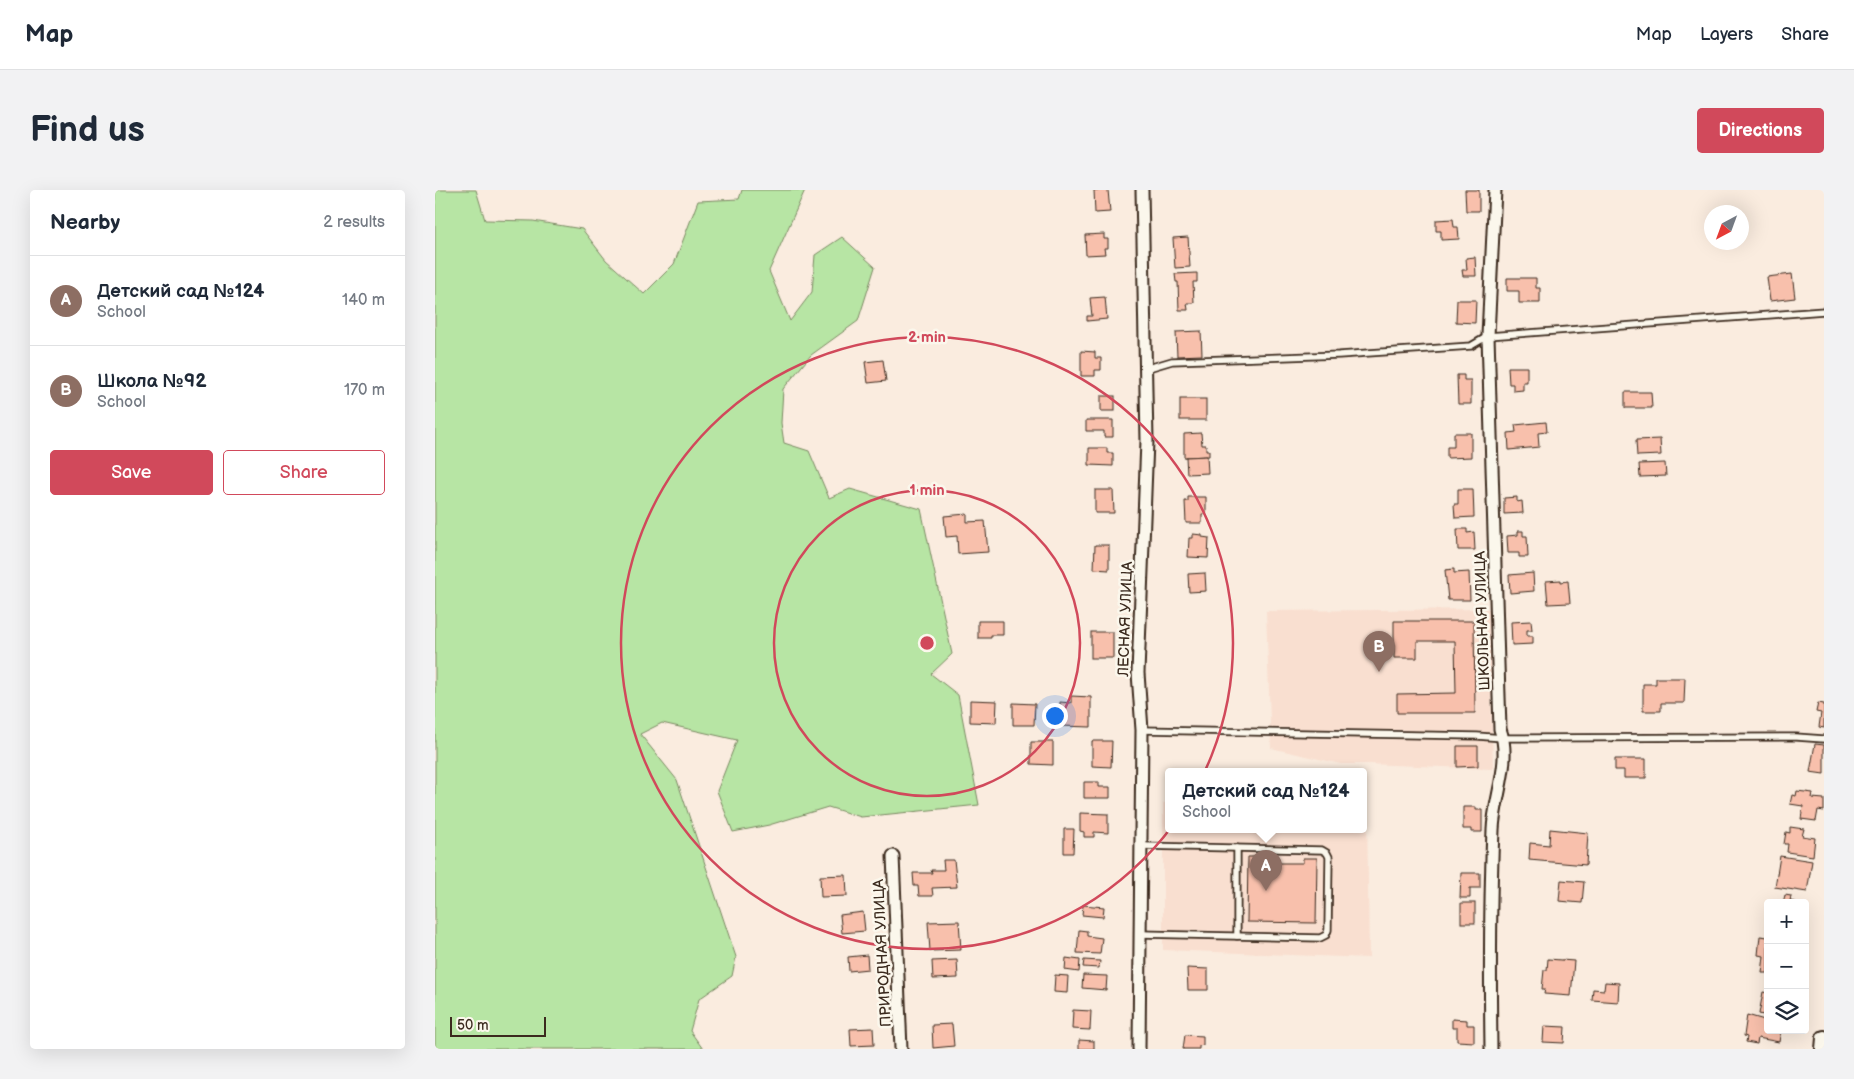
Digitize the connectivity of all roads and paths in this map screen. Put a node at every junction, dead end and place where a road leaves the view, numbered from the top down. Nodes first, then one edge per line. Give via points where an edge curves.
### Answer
1 (1142, 190) edge
2 (1495, 190) edge
3 (1824, 311) edge
4 (1488, 336) junction
5 (1145, 369) junction
6 (1143, 730) junction
7 (1503, 738) junction
8 (1824, 739) edge
9 (1142, 846) junction
10 (1237, 848) junction
11 (893, 856) dead end
12 (1141, 934) junction
13 (1237, 936) junction
14 (1824, 1038) edge
15 (901, 1049) edge
16 (1139, 1049) edge
17 (1491, 1049) edge
18 (1823, 1049) edge

1 - 5 street, ЛЕСНАЯ УЛИЦА
2 - 4 street, ШКОЛЬНАЯ УЛИЦА
3 - 4 lane
4 - 5 lane via 1471,346 1172,361
4 - 7 street, ШКОЛЬНАЯ УЛИЦА via 1500,729
5 - 6 street, ЛЕСНАЯ УЛИЦА via 1147,441 1138,673
6 - 7 lane
6 - 9 street, ЛЕСНАЯ УЛИЦА
7 - 8 lane via 1796,736
7 - 17 street, ШКОЛЬНАЯ УЛИЦА via 1503,773 1493,828
9 - 10 lane
9 - 12 street, ЛЕСНАЯ УЛИЦА
10 - 13 lane
10 - 13 lane via 1323,850 1329,857 1326,935 1320,938
11 - 15 street, ПРИРОДНАЯ УЛИЦА
12 - 13 lane
12 - 16 street, ЛЕСНАЯ УЛИЦА
14 - 18 street

